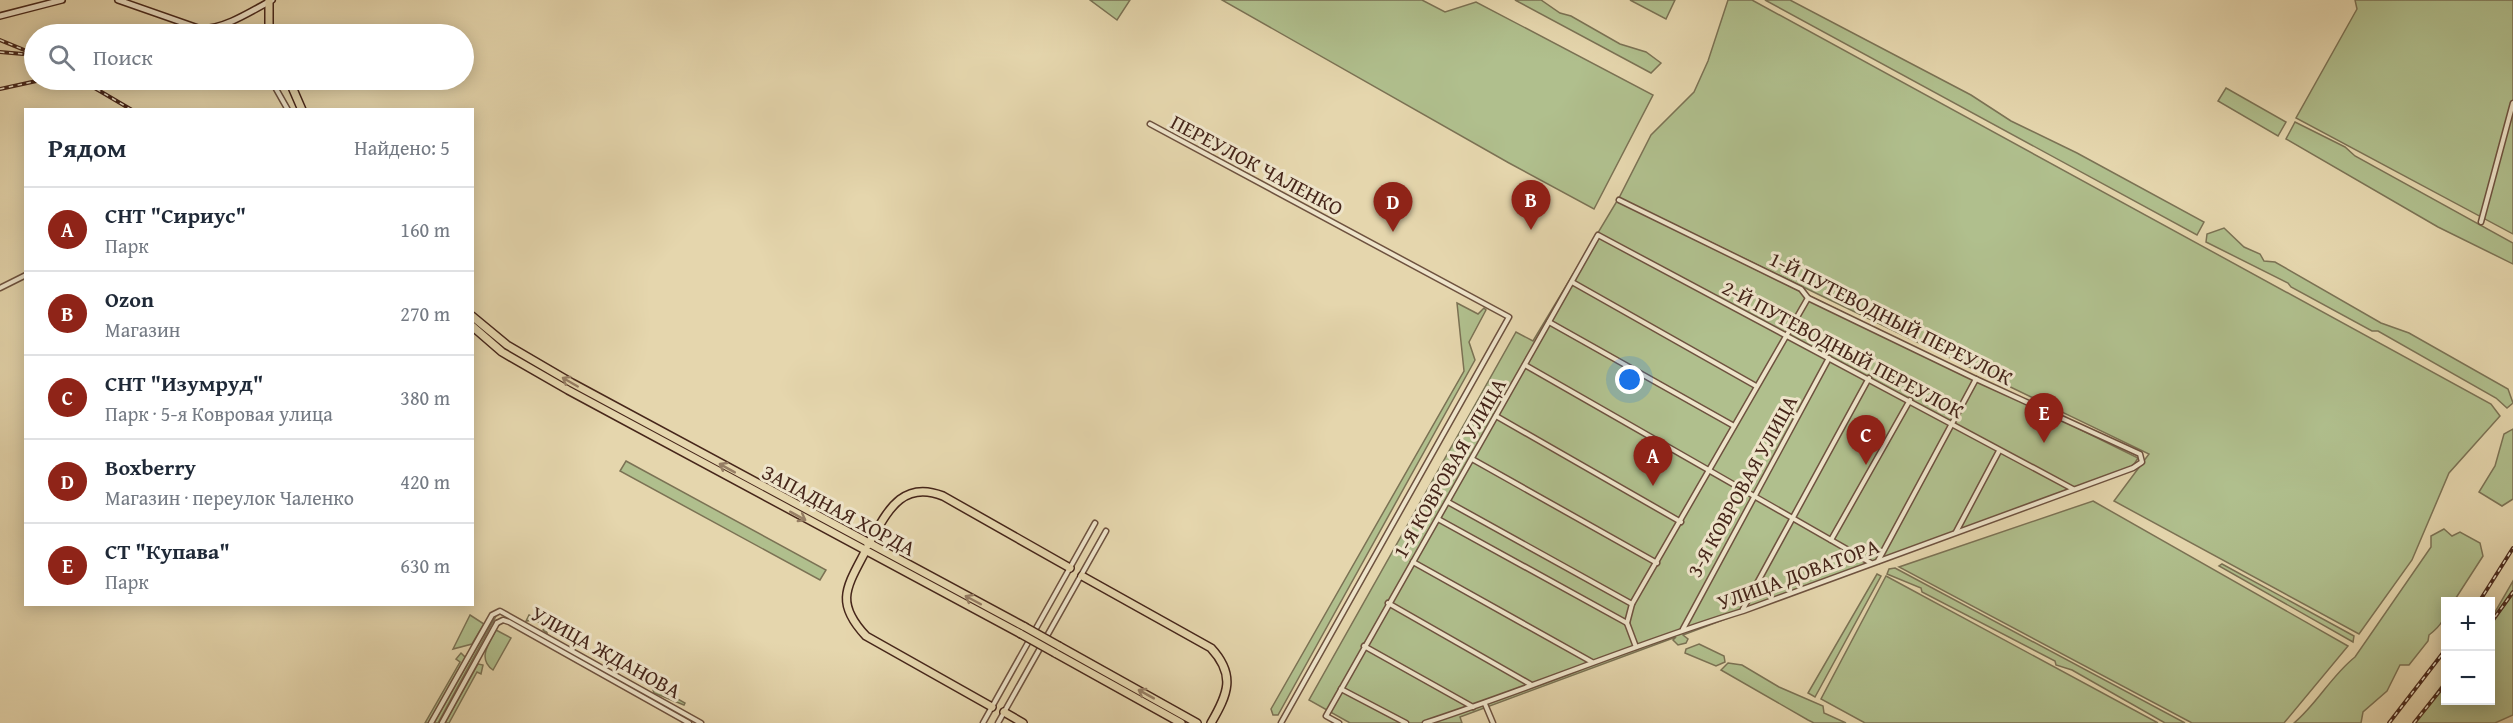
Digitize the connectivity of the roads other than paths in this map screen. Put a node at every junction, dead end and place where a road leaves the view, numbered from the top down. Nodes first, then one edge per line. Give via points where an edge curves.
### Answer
1 (62, 0) edge
2 (118, 0) edge
3 (50, 1) edge
4 (271, 1) edge
5 (0, 16) edge
6 (180, 24) edge
7 (223, 24) edge
8 (269, 24) edge
9 (277, 90) edge
10 (293, 90) edge
11 (2513, 103) edge
12 (287, 108) edge
13 (301, 108) edge
14 (1150, 124) dead end
15 (1619, 200) dead end
16 (2481, 222) dead end
17 (1598, 235) joint
18 (24, 276) edge
19 (1572, 282) junction
20 (0, 288) edge
21 (1808, 298) junction
22 (474, 318) edge
23 (1549, 322) junction
24 (474, 328) edge
25 (1786, 336) junction
26 (1829, 358) junction
27 (1525, 364) junction
28 (1869, 378) junction
29 (1976, 379) junction
30 (1756, 386) junction
31 (1910, 400) junction
32 (1496, 416) junction
33 (1952, 424) junction
34 (1734, 426) junction
35 (1999, 451) junction
36 (1472, 459) junction
37 (2140, 465) joint
38 (1709, 471) junction
39 (2074, 489) junction
40 (1753, 496) junction
41 (1449, 502) junction
42 (1438, 519) junction
43 (1793, 519) junction
44 (1681, 522) junction
45 (1095, 524) dead end
46 (1106, 531) dead end
47 (1956, 532) junction
48 (1832, 540) junction
49 (867, 549) junction
50 (1877, 561) junction
51 (1413, 562) junction
52 (1657, 563) junction
53 (1872, 563) junction
54 (1070, 568) junction
55 (1082, 576) junction
56 (1388, 603) junction
57 (1632, 604) junction
58 (1743, 611) junction
59 (493, 614) junction
60 (497, 623) junction
61 (1626, 623) junction
62 (1682, 629) junction
63 (1364, 646) junction
64 (1636, 647) junction
65 (1057, 650) junction
66 (1592, 662) junction
67 (1530, 684) junction
68 (1341, 689) junction
69 (1485, 704) junction
70 (992, 707) junction
71 (1473, 708) junction
72 (1004, 712) junction
73 (432, 723) edge
74 (442, 723) edge
75 (688, 723) edge
76 (701, 723) edge
77 (983, 723) edge
78 (998, 723) edge
79 (1023, 723) edge
80 (1181, 723) edge
81 (1197, 723) edge
82 (1211, 723) edge
83 (1281, 723) edge
84 (1339, 723) edge
85 (1406, 723) edge
86 (1425, 723) edge
87 (1493, 723) edge

1 - 3 street
2 - 6 street
3 - 5 street
4 - 7 street
4 - 8 highway
9 - 12 street
10 - 13 highway
11 - 16 street
14 - 83 street, ПЕРЕУЛОК ЧАЛЕНКО via 1509,317
15 - 21 street, 1-Й ПУТЕВОДНЫЙ ПЕРЕУЛОК via 1801,289
17 - 19 street, 1-Я КОВРОВАЯ УЛИЦА
17 - 25 street, 2-Й ПУТЕВОДНЫЙ ПЕРЕУЛОК
18 - 20 street
19 - 23 street, 1-Я КОВРОВАЯ УЛИЦА
19 - 30 street
21 - 25 street
21 - 29 street, 1-Й ПУТЕВОДНЫЙ ПЕРЕУЛОК
49 -> 22 highway, ЗАПАДНАЯ ХОРДА via 525,356
23 - 27 street, 1-Я КОВРОВАЯ УЛИЦА
23 - 34 street
24 -> 49 highway, ЗАПАДНАЯ ХОРДА via 502,352 568,390
25 - 26 street, 2-Й ПУТЕВОДНЫЙ ПЕРЕУЛОК
25 - 30 street
26 - 28 street, 2-Й ПУТЕВОДНЫЙ ПЕРЕУЛОК
26 - 40 street, 3-Я КОВРОВАЯ УЛИЦА
27 - 32 street, 1-Я КОВРОВАЯ УЛИЦА
27 - 38 street
28 - 31 street, 2-Й ПУТЕВОДНЫЙ ПЕРЕУЛОК
28 - 43 street
29 - 33 street
29 - 37 street, 1-Й ПУТЕВОДНЫЙ ПЕРЕУЛОК via 2139,454 2143,459
30 - 34 street
31 - 33 street, 2-Й ПУТЕВОДНЫЙ ПЕРЕУЛОК
31 - 48 street
32 - 36 street, 1-Я КОВРОВАЯ УЛИЦА
32 - 44 street
33 - 35 street, 2-Й ПУТЕВОДНЫЙ ПЕРЕУЛОК
33 - 50 street
34 - 38 street
35 - 39 street, 2-Й ПУТЕВОДНЫЙ ПЕРЕУЛОК
35 - 47 street
36 - 41 street, 1-Я КОВРОВАЯ УЛИЦА
36 - 52 street
37 - 39 street, УЛИЦА ДОВАТОРА
38 - 40 street
38 - 44 street
39 - 47 street, УЛИЦА ДОВАТОРА
40 - 43 street
40 - 62 street, 3-Я КОВРОВАЯ УЛИЦА
41 - 42 street, 1-Я КОВРОВАЯ УЛИЦА
41 - 57 street
42 - 51 street, 1-Я КОВРОВАЯ УЛИЦА
42 - 61 street
43 - 48 street
43 - 58 street
44 - 52 street
45 - 54 street
46 - 55 street
47 - 50 street, УЛИЦА ДОВАТОРА
48 - 53 street
49 - 54 highway via 889,509 900,498 924,491 943,496
49 - 65 highway, ЗАПАДНАЯ ХОРДА, bridge
49 - 70 highway via 848,585 848,614 856,625 866,636
50 - 53 street, УЛИЦА ДОВАТОРА
51 - 56 street, 1-Я КОВРОВАЯ УЛИЦА
51 - 66 street
52 - 57 street
53 - 58 street, УЛИЦА ДОВАТОРА
54 - 70 street
55 - 72 street
55 - 82 highway via 1211,648 1222,660 1228,678 1226,691
56 - 63 street, 1-Я КОВРОВАЯ УЛИЦА
56 - 67 street
57 - 61 street
58 - 62 street, УЛИЦА ДОВАТОРА
59 - 60 street via 498,616
59 - 73 street
59 - 76 street, УЛИЦА ЖДАНОВА via 503,611
60 - 74 street
60 - 75 street, УЛИЦА ЖДАНОВА via 509,622
61 - 64 street
62 - 64 street, УЛИЦА ДОВАТОРА
63 - 68 street, 1-Я КОВРОВАЯ УЛИЦА
63 - 71 street
64 - 66 street, УЛИЦА ДОВАТОРА
65 - 80 highway, ЗАПАДНАЯ ХОРДА
81 -> 65 highway, ЗАПАДНАЯ ХОРДА
66 - 67 street, УЛИЦА ДОВАТОРА
67 - 69 street, УЛИЦА ДОВАТОРА
68 - 84 street, 1-Я КОВРОВАЯ УЛИЦА via 1326,716
68 - 85 street
69 - 71 street, УЛИЦА ДОВАТОРА
69 - 87 street
70 - 77 street
71 - 86 street, УЛИЦА ДОВАТОРА
72 - 78 street
72 - 79 highway

